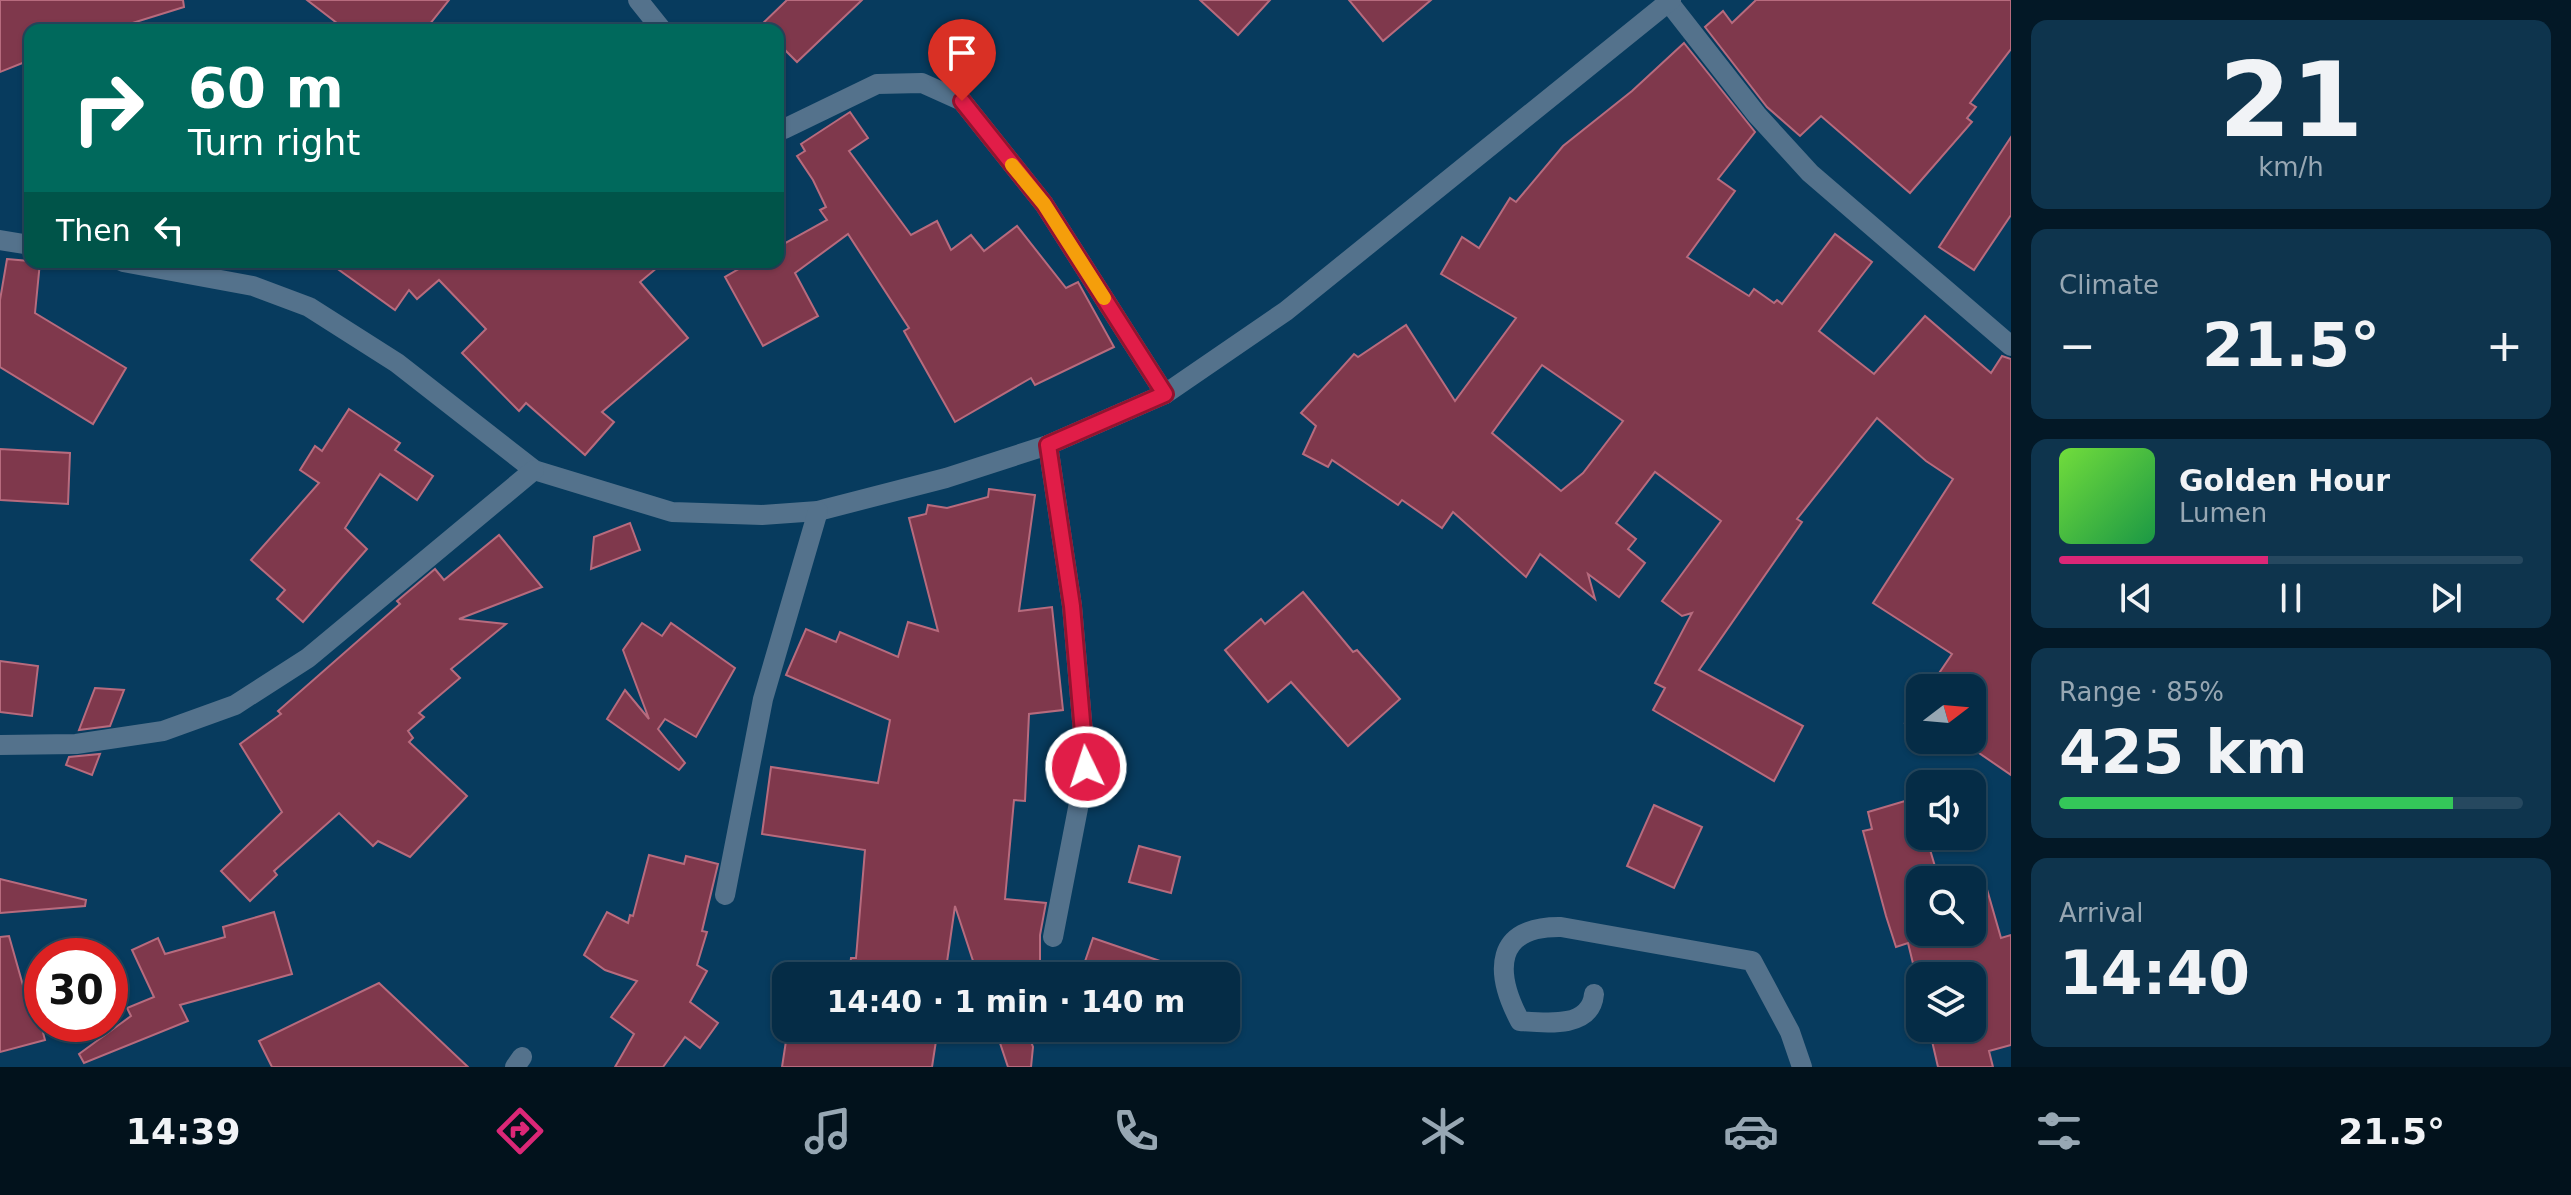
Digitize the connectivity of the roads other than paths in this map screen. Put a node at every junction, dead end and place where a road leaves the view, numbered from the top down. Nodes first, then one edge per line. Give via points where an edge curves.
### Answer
1 (638, 0) edge
2 (1669, 0) edge
3 (657, 24) edge
4 (784, 129) edge
5 (0, 240) edge
6 (24, 244) edge
7 (156, 268) edge
8 (2011, 346) edge
9 (1165, 394) junction
10 (1048, 445) junction
11 (534, 470) junction
12 (818, 511) junction
13 (0, 745) edge
14 (725, 895) dead end
15 (1053, 937) dead end
16 (1594, 994) dead end
17 (1802, 1067) edge

1 - 3 street
2 - 8 street via 1800,163
2 - 9 street via 1297,302
4 - 9 street via 877,84 922,83 962,101 1044,204
5 - 6 street
7 - 11 street via 253,286 309,307 397,363
9 - 10 street
10 - 12 street
10 - 15 street via 1072,606 1086,767
11 - 12 street via 672,512
11 - 13 street via 308,658 235,705 163,731 76,744
12 - 14 street via 763,699
16 - 17 street via 1585,1015 1561,1022 1520,1021 1504,991 1503,962 1515,938 1533,927 1561,927 1752,961 1790,1032

